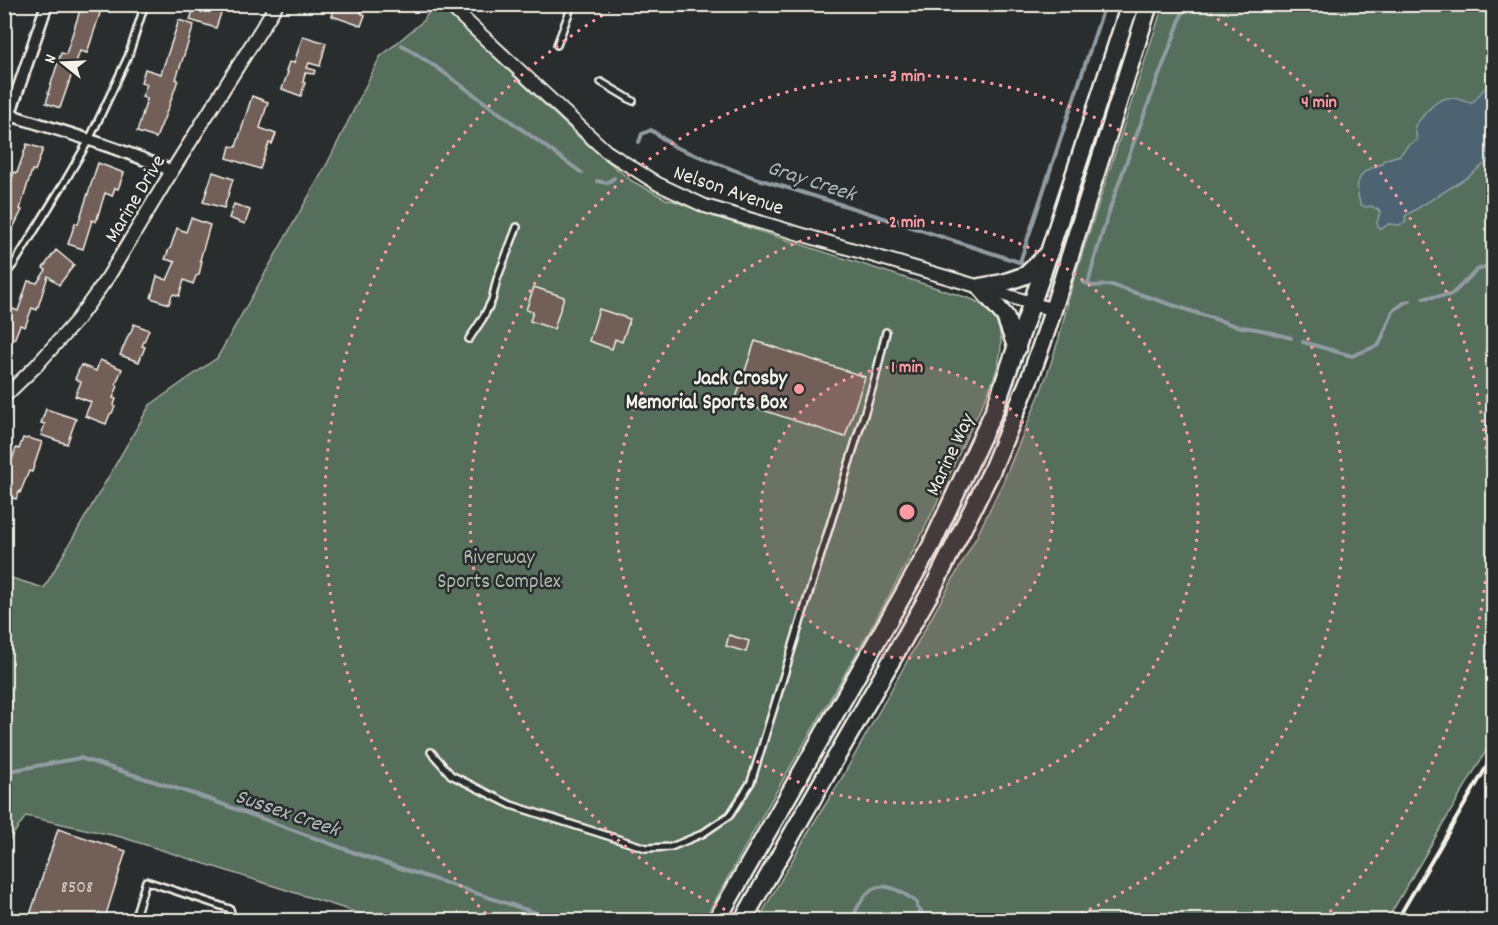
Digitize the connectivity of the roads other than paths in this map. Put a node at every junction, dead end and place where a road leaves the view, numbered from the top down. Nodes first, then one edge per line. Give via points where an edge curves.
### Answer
1 (47, 4) edge
2 (145, 4) edge
3 (277, 4) edge
4 (448, 4) edge
5 (571, 4) edge
6 (1130, 4) edge
7 (1149, 4) edge
8 (557, 45) dead end
9 (601, 82) dead end
10 (633, 101) dead end
11 (10, 115) junction
12 (4, 131) edge
13 (89, 140) junction
14 (172, 171) junction
15 (518, 227) dead end
16 (1049, 253) junction
17 (4, 276) edge
18 (980, 287) junction
19 (1032, 303) junction
20 (1053, 310) junction
21 (886, 332) dead end
22 (469, 339) dead end
23 (1017, 349) junction
24 (4, 396) edge
25 (431, 752) dead end
26 (134, 921) edge
27 (233, 921) edge
28 (717, 921) edge
29 (743, 921) edge

1 - 11 street
2 - 13 lane via 128,57
3 - 14 street, Marine Drive
4 - 18 street, Nelson Avenue via 606,151 658,184 705,206
5 - 8 lane
6 - 16 main road, Marine Way
7 - 20 main road, Marine Way
9 - 10 lane
11 - 12 street
11 - 13 street
13 - 14 street
13 - 17 lane
14 - 24 street, Marine Drive via 108,277 77,320
15 - 22 lane via 492,300
16 - 18 main road via 1026,275
16 - 19 main road, Marine Way
18 - 19 street, Nelson Avenue
18 - 23 main road via 1005,316
19 - 20 street, Nelson Avenue
19 - 23 main road, Marine Way
20 - 29 main road, Marine Way via 991,472 958,540
21 - 25 lane via 751,782 730,815 702,834 671,847 646,848 511,805 451,775
23 - 28 main road, Marine Way via 994,411 931,546
26 - 27 lane via 146,881 230,909

